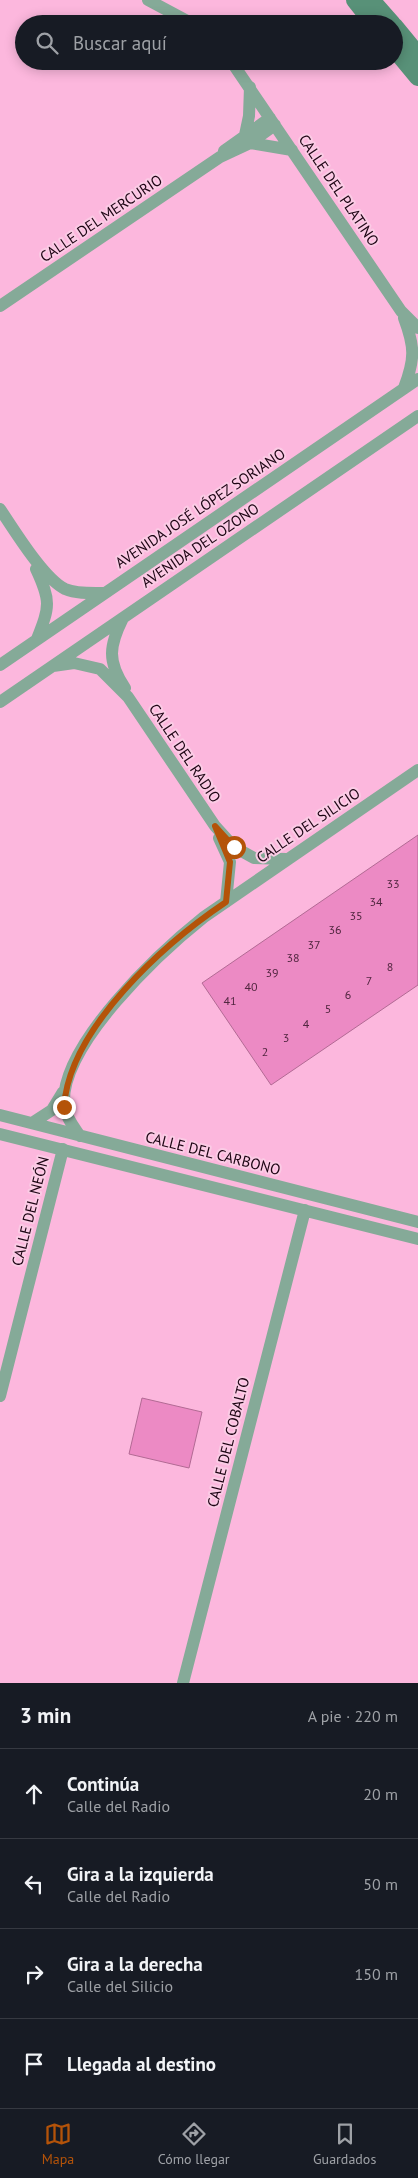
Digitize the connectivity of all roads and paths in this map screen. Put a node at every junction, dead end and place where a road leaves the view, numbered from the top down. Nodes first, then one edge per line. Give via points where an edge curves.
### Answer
1 (148, 0) edge
2 (355, 0) edge
3 (371, 0) edge
4 (176, 15) edge
5 (367, 15) edge
6 (384, 15) edge
7 (403, 37) edge
8 (418, 55) edge
9 (403, 59) edge
10 (237, 70) edge
11 (418, 77) edge
12 (250, 88) junction
13 (273, 122) junction
14 (248, 139) junction
15 (292, 150) junction
16 (0, 306) edge
17 (401, 311) junction
18 (418, 328) edge
19 (418, 379) edge
20 (404, 388) junction
21 (418, 416) edge
22 (0, 509) edge
23 (34, 559) junction
24 (104, 593) junction
25 (123, 618) junction
26 (37, 639) junction
27 (0, 665) edge
28 (50, 666) junction
29 (128, 697) junction
30 (0, 702) edge
31 (418, 770) edge
32 (215, 826) junction
33 (286, 859) junction
34 (226, 902) junction
35 (65, 1088) junction
36 (0, 1115) edge
37 (32, 1124) junction
38 (0, 1134) edge
39 (80, 1136) junction
40 (63, 1149) junction
41 (304, 1210) junction
42 (418, 1222) edge
43 (418, 1239) edge
44 (0, 1396) edge
45 (183, 1683) edge

1 - 4 street
2 - 5 street
3 - 6 street
7 - 8 street
9 - 11 street
10 - 12 street, CALLE DEL PLATINO
12 - 13 street, CALLE DEL PLATINO
12 - 14 street
13 - 14 street, CALLE DEL MERCURIO
13 - 15 street, CALLE DEL PLATINO
14 - 15 street
14 - 16 street, CALLE DEL MERCURIO via 227,148 220,158
15 - 17 street, CALLE DEL PLATINO
17 - 18 street, CALLE DEL PLATINO
17 - 20 street, CALLE DEL PLATINO via 414,348 414,363
19 - 20 street, AVENIDA JOSÉ LÓPEZ SORIANO
20 - 24 street, AVENIDA JOSÉ LÓPEZ SORIANO
21 - 25 street, AVENIDA DEL OZONO
22 - 23 street
23 - 24 street via 49,577 65,589
23 - 26 street via 48,598 47,612
24 - 26 street, AVENIDA JOSÉ LÓPEZ SORIANO
25 - 28 street, AVENIDA DEL OZONO
25 - 29 street, CALLE DEL RADIO via 114,635 111,661
26 - 27 street, AVENIDA JOSÉ LÓPEZ SORIANO
28 - 29 street, CALLE DEL RADIO via 74,663 100,669
28 - 30 street, AVENIDA DEL OZONO
29 - 32 street, CALLE DEL RADIO
31 - 33 street, CALLE DEL SILICIO
32 - 33 street, CALLE DEL RADIO via 242,853 254,858
32 - 34 street, CALLE DEL RADIO via 230,862
33 - 34 street, CALLE DEL SILICIO
34 - 35 street, CALLE DEL SILICIO via 171,943 118,998 74,1063
35 - 37 street, CALLE DEL SILICIO via 52,1110
35 - 39 street, CALLE DEL SILICIO via 64,1107
36 - 37 street, CALLE DEL CARBONO
37 - 39 street, CALLE DEL CARBONO
38 - 40 street
39 - 42 street, CALLE DEL CARBONO
40 - 41 street
40 - 44 street, CALLE DEL NEÓN
41 - 43 street
41 - 45 street, CALLE DEL COBALTO

